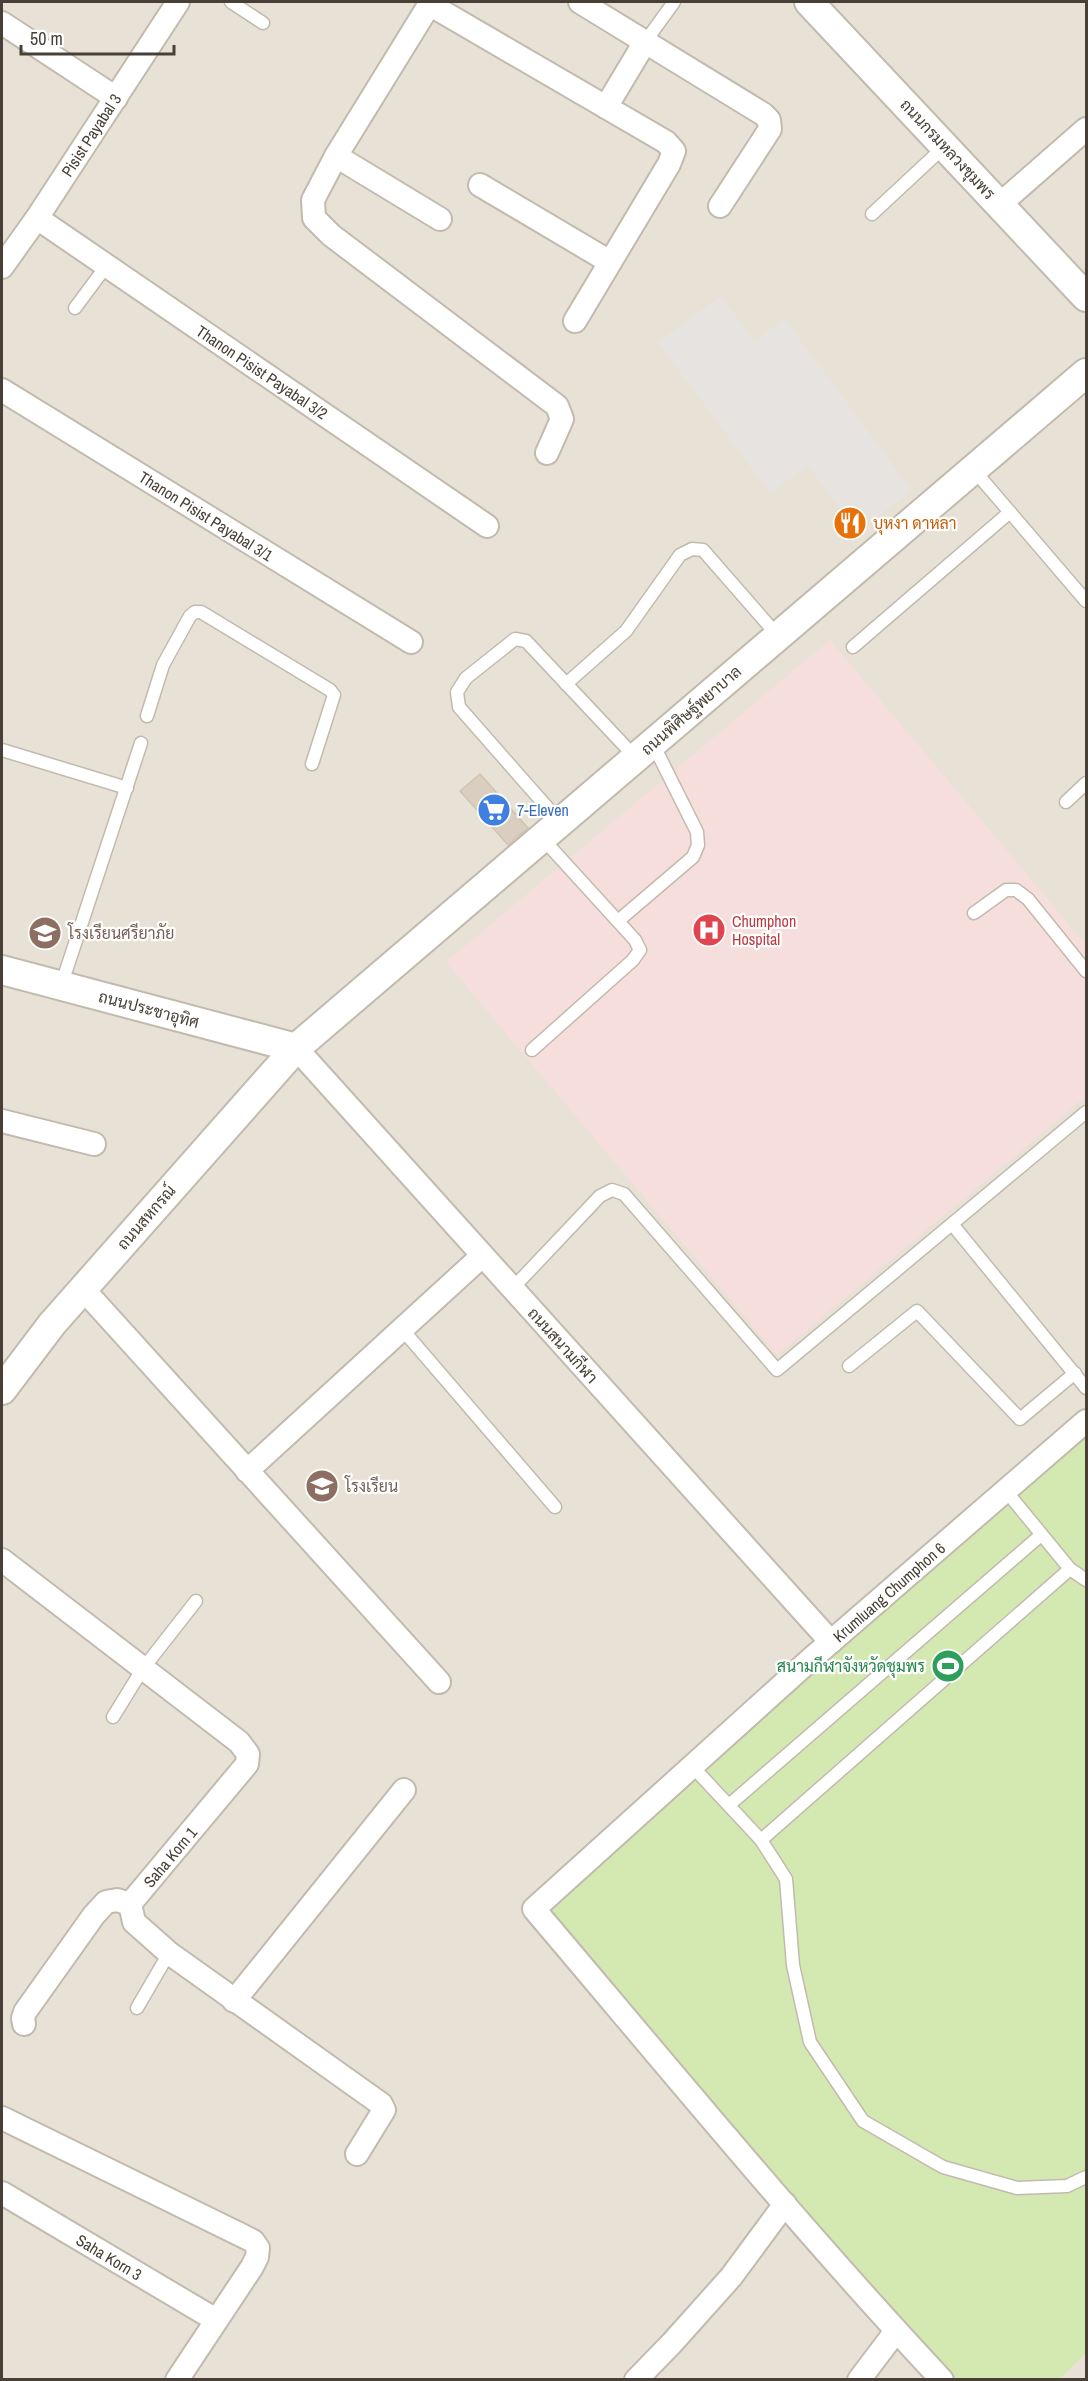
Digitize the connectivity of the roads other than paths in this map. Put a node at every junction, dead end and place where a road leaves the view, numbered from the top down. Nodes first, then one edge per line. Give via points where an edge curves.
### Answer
1 (178, 2) edge
2 (231, 2) edge
3 (580, 2) edge
4 (674, 2) edge
5 (809, 2) edge
6 (430, 3) edge
7 (2, 23) edge
8 (263, 23) dead end
9 (645, 42) junction
10 (116, 98) junction
11 (606, 107) junction
12 (1086, 129) edge
13 (945, 146) junction
14 (336, 156) junction
15 (480, 185) dead end
16 (999, 205) junction
17 (720, 206) dead end
18 (872, 214) dead end
19 (38, 218) junction
20 (440, 219) dead end
21 (610, 262) junction
22 (107, 265) junction
23 (2, 267) edge
24 (1086, 297) edge
25 (75, 308) dead end
26 (575, 321) dead end
27 (1086, 373) edge
28 (2, 390) edge
29 (547, 453) dead end
30 (973, 469) junction
31 (1010, 512) junction
32 (487, 526) dead end
33 (1085, 595) edge
34 (778, 636) junction
35 (411, 642) dead end
36 (853, 647) dead end
37 (566, 684) junction
38 (147, 716) dead end
39 (141, 743) dead end
40 (2, 750) edge
41 (644, 751) junction
42 (312, 764) dead end
43 (1086, 783) edge
44 (127, 788) junction
45 (1066, 802) dead end
46 (551, 830) junction
47 (974, 913) dead end
48 (618, 921) junction
49 (2, 970) edge
50 (1086, 971) edge
51 (61, 986) junction
52 (296, 1048) junction
53 (532, 1050) dead end
54 (1086, 1112) edge
55 (2, 1121) edge
56 (94, 1144) dead end
57 (952, 1224) junction
58 (482, 1256) junction
59 (83, 1289) junction
60 (512, 1289) junction
61 (402, 1329) junction
62 (849, 1366) dead end
63 (1075, 1373) junction
64 (1086, 1388) edge
65 (2, 1390) edge
66 (1086, 1421) edge
67 (247, 1471) junction
68 (1006, 1491) junction
69 (555, 1507) dead end
70 (1041, 1534) junction
71 (2, 1560) edge
72 (1070, 1569) junction
73 (1086, 1580) edge
74 (196, 1601) dead end
75 (831, 1642) junction
76 (142, 1670) junction
77 (439, 1682) dead end
78 (113, 1717) dead end
79 (692, 1766) junction
80 (404, 1790) dead end
81 (729, 1805) junction
82 (761, 1840) junction
83 (130, 1904) junction
84 (169, 1953) junction
85 (234, 2001) junction
86 (137, 2008) dead end
87 (24, 2024) dead end
88 (2, 2118) edge
89 (357, 2154) dead end
90 (1086, 2177) edge
91 (2, 2193) edge
92 (785, 2204) junction
93 (216, 2320) junction
94 (896, 2331) junction
95 (177, 2379) edge
96 (636, 2379) edge
97 (859, 2379) edge
98 (942, 2379) edge

1 - 10 street, Pisist Payabal 3
2 - 8 lane
3 - 9 street
4 - 9 lane
5 - 13 street, ถนนกรมหลวงชุมพร
6 - 11 street
6 - 14 street
7 - 10 street
9 - 11 street
9 - 17 street via 769,120 770,129
10 - 19 street, Pisist Payabal 3
11 - 21 street via 666,142 674,151
12 - 16 street
13 - 16 street, ถนนกรมหลวงชุมพร
13 - 18 lane
14 - 20 street
14 - 29 street via 313,200 314,218 331,235 557,406 562,419
15 - 21 street
16 - 24 street, ถนนกรมหลวงชุมพร
19 - 22 street, Thanon Pisist Payabal 3/2
19 - 23 street, Pisist Payabal 3
21 - 26 street
22 - 25 lane
22 - 32 street, Thanon Pisist Payabal 3/2
27 - 30 street, ถนนพิศิษฐ์พยาบาล
28 - 35 street, Thanon Pisist Payabal 3/1
30 - 31 lane
30 - 34 street, ถนนพิศิษฐ์พยาบาล
31 - 33 lane
31 - 36 lane
34 - 37 lane via 703,550 692,549 680,555 626,631
34 - 41 street, ถนนพิศิษฐ์พยาบาล
37 - 41 lane
37 - 46 lane via 526,641 515,639 466,678 457,692 459,707
38 - 42 lane via 162,665 190,616 201,612 334,695
39 - 44 lane
40 - 44 lane
41 - 46 street, ถนนพิศิษฐ์พยาบาล
41 - 48 lane via 697,832 698,845 693,857
43 - 45 lane
44 - 51 lane
46 - 48 lane
46 - 52 street, ถนนพิศิษฐ์พยาบาล
47 - 50 lane via 1006,890 1016,890 1028,899
48 - 53 lane via 640,950
49 - 51 street, ถนนประชาอุทิศ
51 - 52 street, ถนนประชาอุทิศ
52 - 58 street, ถนนสนามกีฬา
52 - 59 street, ถนนสหกรณ์
54 - 57 lane
55 - 56 street
57 - 60 lane via 777,1370 624,1194 612,1190 600,1197
57 - 63 lane
58 - 60 street, ถนนสนามกีฬา
58 - 61 street
59 - 65 street, ถนนสหกรณ์
59 - 67 street
60 - 75 street, ถนนสนามกีฬา
61 - 67 street
61 - 69 lane
62 - 63 lane via 917,1311 1020,1419
63 - 64 lane
66 - 68 street, Krumluang Chumphon 6
67 - 77 street
68 - 70 lane
68 - 75 street, Krumluang Chumphon 6
70 - 72 lane
70 - 81 lane
71 - 76 street, Saha Korn 1
72 - 73 lane
72 - 82 lane
74 - 76 lane
75 - 79 street, Krumluang Chumphon 6
76 - 78 lane
76 - 83 street, Saha Korn 1 via 239,1742 248,1754 247,1764
79 - 81 lane
79 - 92 street, Krumluang Chumphon 6 via 534,1909
80 - 85 street
81 - 82 lane
82 - 90 lane via 786,1879 792,1965 810,2042 863,2121 943,2167 1017,2188 1067,2186
83 - 84 street via 134,1922
83 - 87 street via 110,1901 94,1915 26,2012
84 - 85 street
84 - 86 lane
85 - 89 street via 381,2104 384,2110
88 - 93 street via 253,2241 258,2248 257,2257
91 - 93 street, Saha Korn 3
92 - 94 street
92 - 96 street via 730,2277
93 - 95 street
94 - 97 street
94 - 98 street

